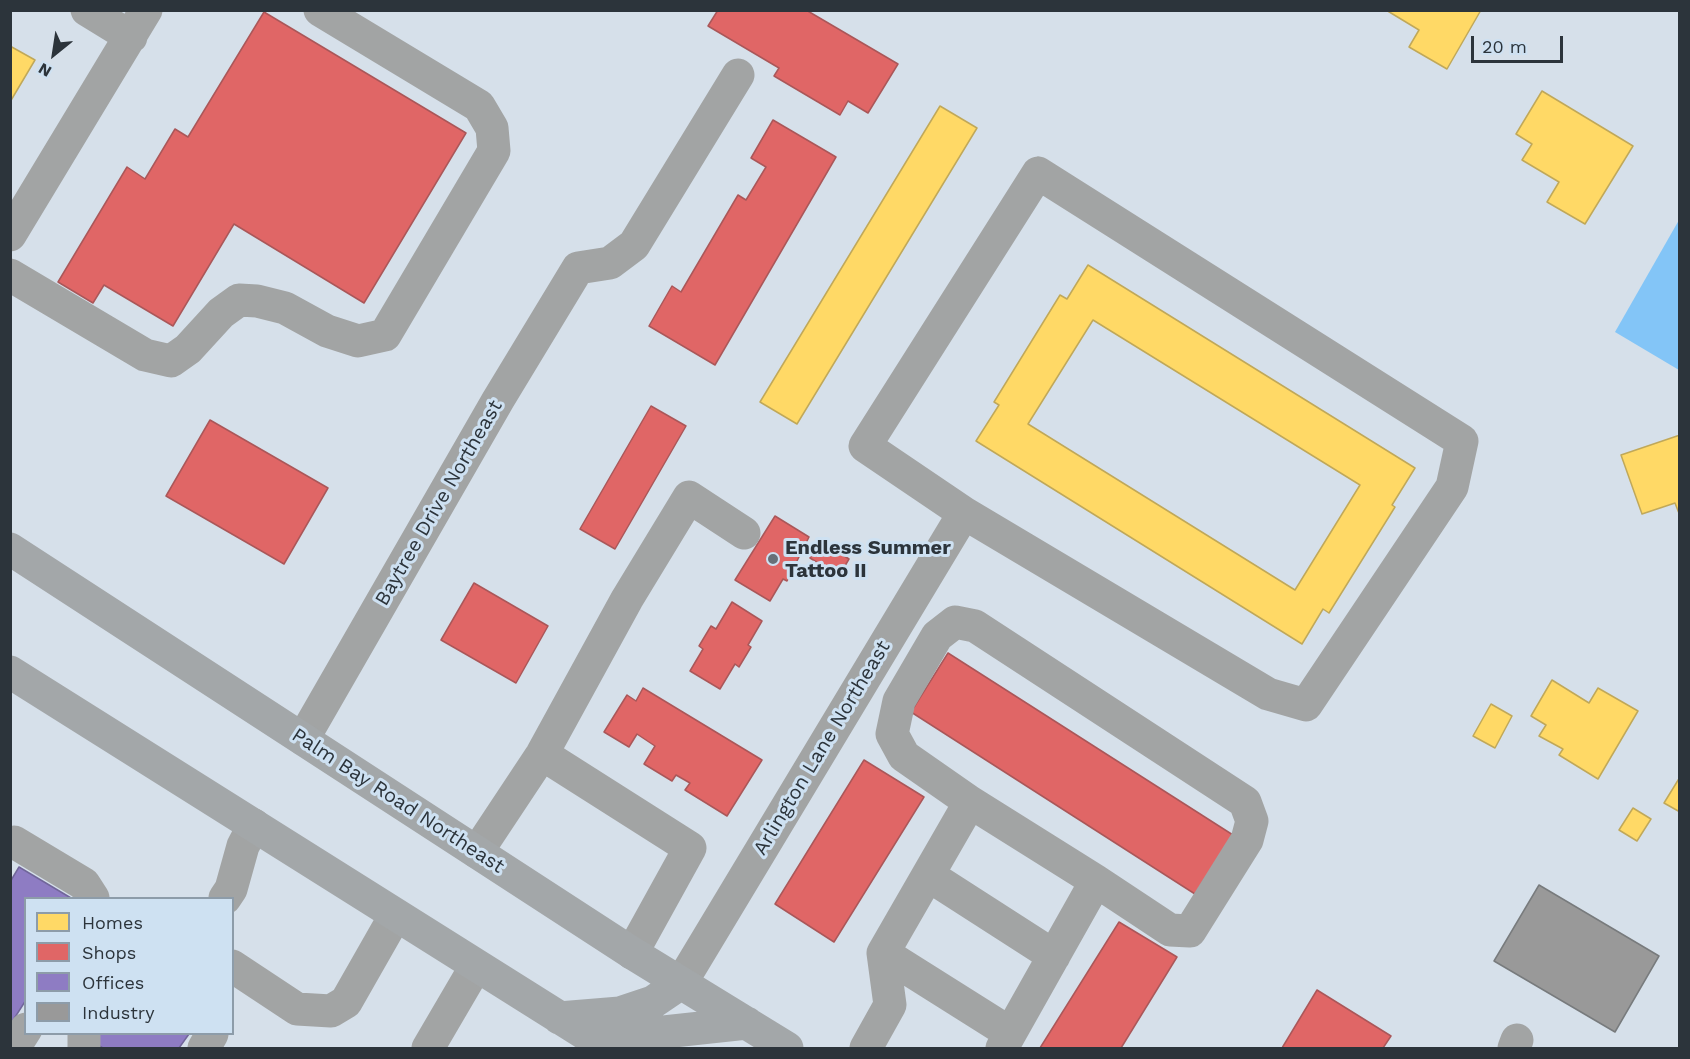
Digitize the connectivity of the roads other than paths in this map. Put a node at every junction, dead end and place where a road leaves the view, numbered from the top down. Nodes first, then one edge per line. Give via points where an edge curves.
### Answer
1 (87, 10) edge
2 (320, 10) edge
3 (138, 24) edge
4 (738, 75) dead end
5 (10, 235) edge
6 (10, 275) edge
7 (964, 513) junction
8 (744, 533) dead end
9 (10, 549) edge
10 (11, 674) edge
11 (303, 740) junction
12 (542, 754) junction
13 (970, 802) junction
14 (254, 825) junction
15 (10, 843) edge
16 (477, 852) junction
17 (928, 876) junction
18 (1096, 881) junction
19 (92, 897) edge
20 (226, 897) edge
21 (395, 916) junction
22 (632, 953) junction
23 (883, 954) junction
24 (1054, 956) junction
25 (476, 966) junction
26 (237, 979) edge
27 (681, 983) junction
28 (559, 1018) junction
29 (747, 1023) junction
30 (24, 1032) edge
31 (1006, 1041) edge
32 (14, 1048) edge
33 (428, 1048) edge
34 (605, 1048) edge
35 (788, 1048) edge
36 (866, 1048) edge

1 - 3 street
2 - 6 street via 479,106 492,128 494,151 385,335 358,341 327,331 285,308 239,300 220,313 188,350 171,361 145,356
3 - 5 street
4 - 11 street, Baytree Drive Northeast via 634,246 610,263 578,268
7 - 7 street via 865,446 1038,173 1462,441 1452,487 1306,705 1268,694
7 - 27 street, Arlington Lane Northeast
8 - 12 street via 689,497 627,599
9 - 11 main road, Palm Bay Road Northeast
10 - 14 main road
11 - 16 main road, Palm Bay Road Northeast
12 - 16 street
12 - 22 street via 690,848
13 - 17 street
13 - 18 street
13 - 18 street via 904,756 892,734 899,701 937,636 955,621 975,626 1245,802 1252,821 1247,840 1190,931 1170,930
14 - 20 street
14 - 21 main road
15 - 19 street via 84,884
16 - 22 main road, Palm Bay Road Northeast
17 - 23 street
17 - 24 street
18 - 24 street
21 - 25 main road
21 - 26 street via 346,1002 331,1011 297,1009
22 - 27 main road, Palm Bay Road Northeast
23 - 31 street
23 - 36 street via 890,1005
24 - 31 street
25 - 28 main road
25 - 33 street
27 - 28 main road via 653,1002 620,1013
27 - 29 main road, Palm Bay Road Northeast
28 - 34 main road
29 - 34 main road via 636,1035
29 - 35 main road, Palm Bay Road Northeast
30 - 32 street

